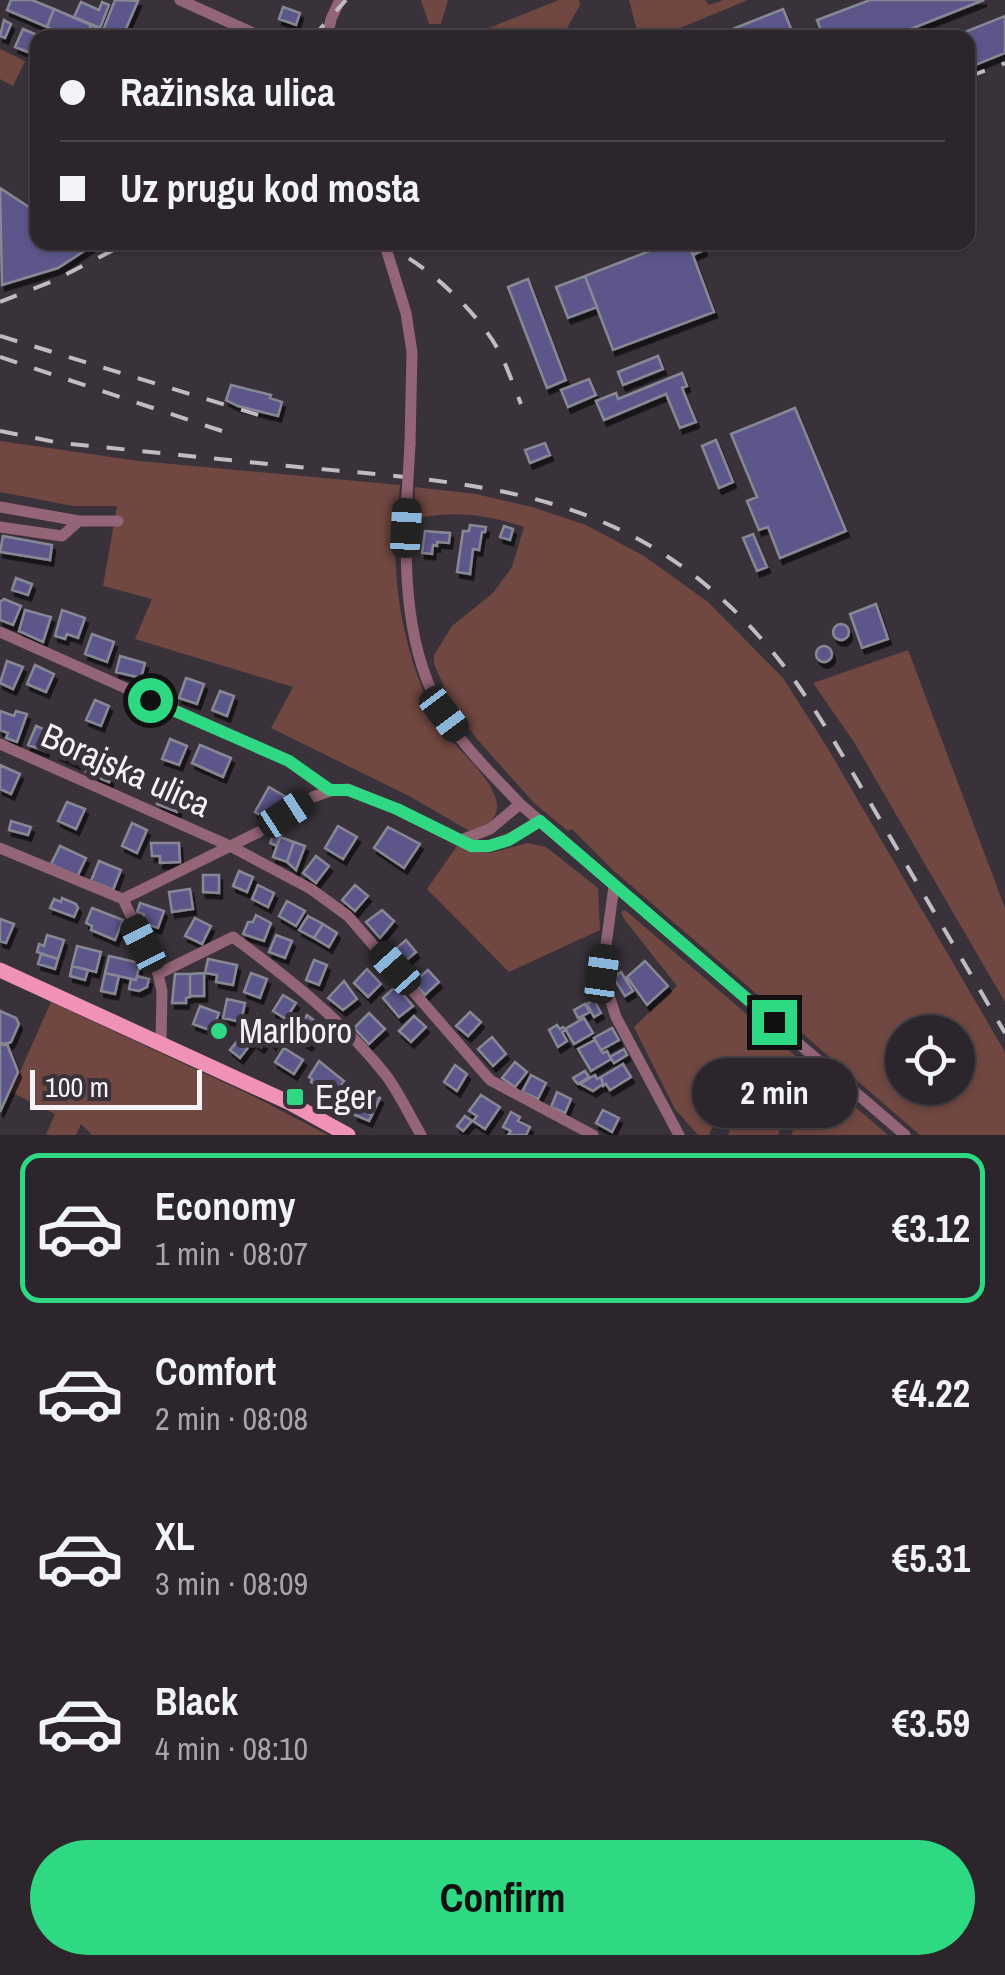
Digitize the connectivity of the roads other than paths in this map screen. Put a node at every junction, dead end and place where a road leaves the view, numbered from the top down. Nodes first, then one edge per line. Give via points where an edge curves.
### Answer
1 (180, 0) edge
2 (340, 0) edge
3 (246, 30) edge
4 (329, 30) edge
5 (386, 250) edge
6 (0, 506) edge
7 (79, 520) junction
8 (118, 520) dead end
9 (0, 526) edge
10 (0, 632) edge
11 (0, 744) edge
12 (330, 790) junction
13 (520, 804) junction
14 (540, 821) junction
15 (460, 840) junction
16 (230, 846) junction
17 (0, 848) edge
18 (614, 886) junction
19 (123, 899) junction
20 (0, 970) edge
21 (158, 974) junction
22 (161, 1043) junction
23 (348, 1135) edge
24 (420, 1135) edge
25 (594, 1135) edge
26 (680, 1135) edge
27 (905, 1135) edge

1 - 3 street
2 - 4 street
5 - 13 street, bridge via 412,352 404,560 418,648 444,714
6 - 7 street
7 - 8 street
7 - 9 street via 62,536
10 - 12 street via 289,761
11 - 16 street, Borajska ulica
12 - 15 street via 348,790
12 - 16 street
13 - 14 street
13 - 15 street via 490,829
14 - 15 street via 489,846
14 - 18 street
16 - 19 street, Borajska ulica
16 - 25 street, Borajska ulica via 348,916 490,1080
17 - 19 street
18 - 26 street via 602,974 616,1017
18 - 27 street
19 - 21 street
20 - 22 main road
21 - 22 street
21 - 24 street via 232,937 333,1018 386,1076
22 - 23 main road

